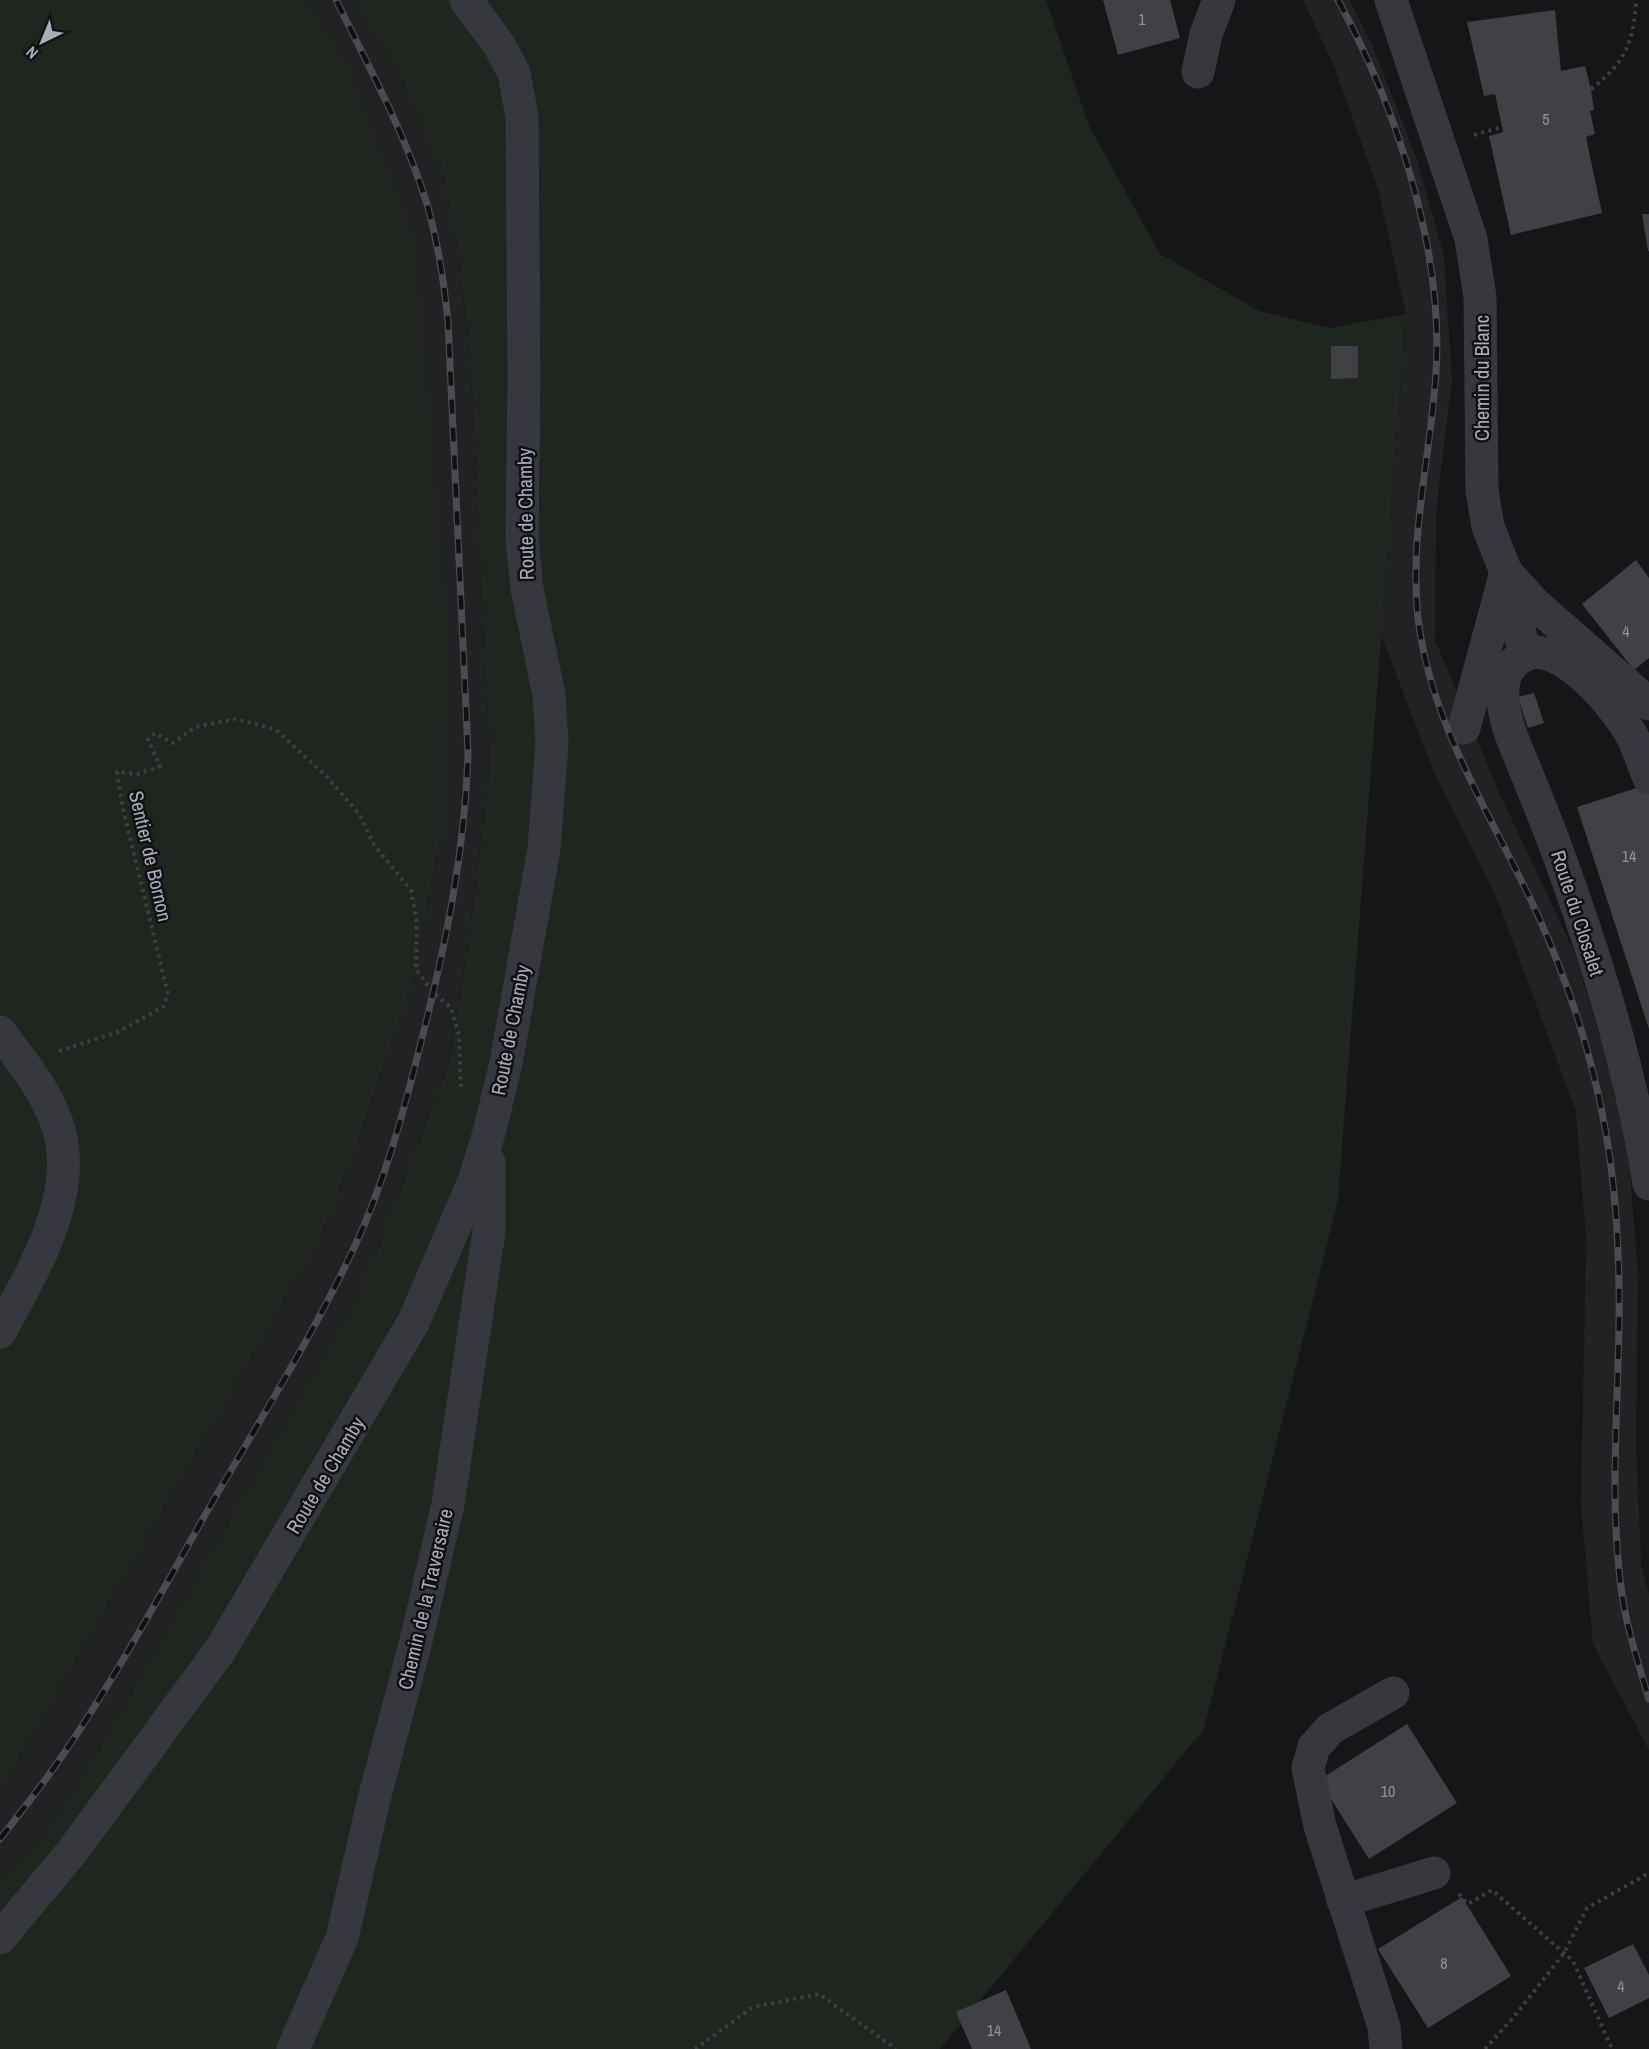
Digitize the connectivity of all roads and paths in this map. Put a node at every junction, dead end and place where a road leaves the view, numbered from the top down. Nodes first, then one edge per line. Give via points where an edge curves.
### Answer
1 (466, 0) edge
2 (1219, 0) edge
3 (1391, 0) edge
4 (1636, 0) edge
5 (1198, 72) dead end
6 (1591, 89) dead end
7 (1506, 572) junction
8 (1525, 655) junction
9 (1603, 693) junction
10 (1649, 704) edge
11 (1464, 728) dead end
12 (1649, 738) edge
13 (1649, 778) edge
14 (0, 1032) edge
15 (55, 1052) dead end
16 (462, 1094) dead end
17 (489, 1133) junction
18 (1649, 1184) edge
19 (0, 1332) edge
20 (1393, 1693) dead end
21 (1434, 1873) dead end
22 (1649, 1873) edge
23 (1492, 1890) dead end
24 (1343, 1901) junction
25 (0, 1938) edge
26 (1564, 1953) junction
27 (293, 2049) edge
28 (695, 2049) edge
29 (896, 2049) edge
30 (1386, 2049) edge
31 (1485, 2049) edge
32 (1612, 2049) edge

1 - 17 street, Route de Chamby via 500,45 514,73 522,117 522,539 527,589 549,695 552,744 544,849 506,1063
2 - 5 street
3 - 7 street, Chemin du Blanc via 1471,239 1477,268 1482,333 1482,490 1488,527
4 - 6 path via 1635,24 1626,54
7 - 8 street
7 - 10 street, Chemin du Blanc via 1534,603
7 - 11 street
8 - 9 street via 1538,652 1559,658
8 - 18 street, Route du Closalet via 1504,675 1505,708 1594,958 1633,1101
9 - 12 street
9 - 13 street via 1632,736
14 - 19 street via 32,1075 54,1114 62,1144 56,1212 46,1242
15 - 16 path, Sentier de Bornon via 118,1032 163,1007 168,994 117,772 138,774 160,766 148,740 155,733 173,743 195,727 236,719 275,729 327,777 360,815 374,845 411,890 417,924 416,970 451,1008 459,1035
17 - 25 street, Route de Chamby via 454,1231 409,1330 221,1649 71,1853
17 - 27 street, Chemin de la Traversaire via 489,1232 448,1504 342,1938
20 - 24 street via 1330,1729 1314,1747 1308,1768 1320,1826
21 - 24 street
22 - 26 path via 1587,1908
23 - 26 path
24 - 30 street via 1383,2027
26 - 31 path
26 - 32 path via 1573,1961
28 - 29 path via 753,2007 819,1994

